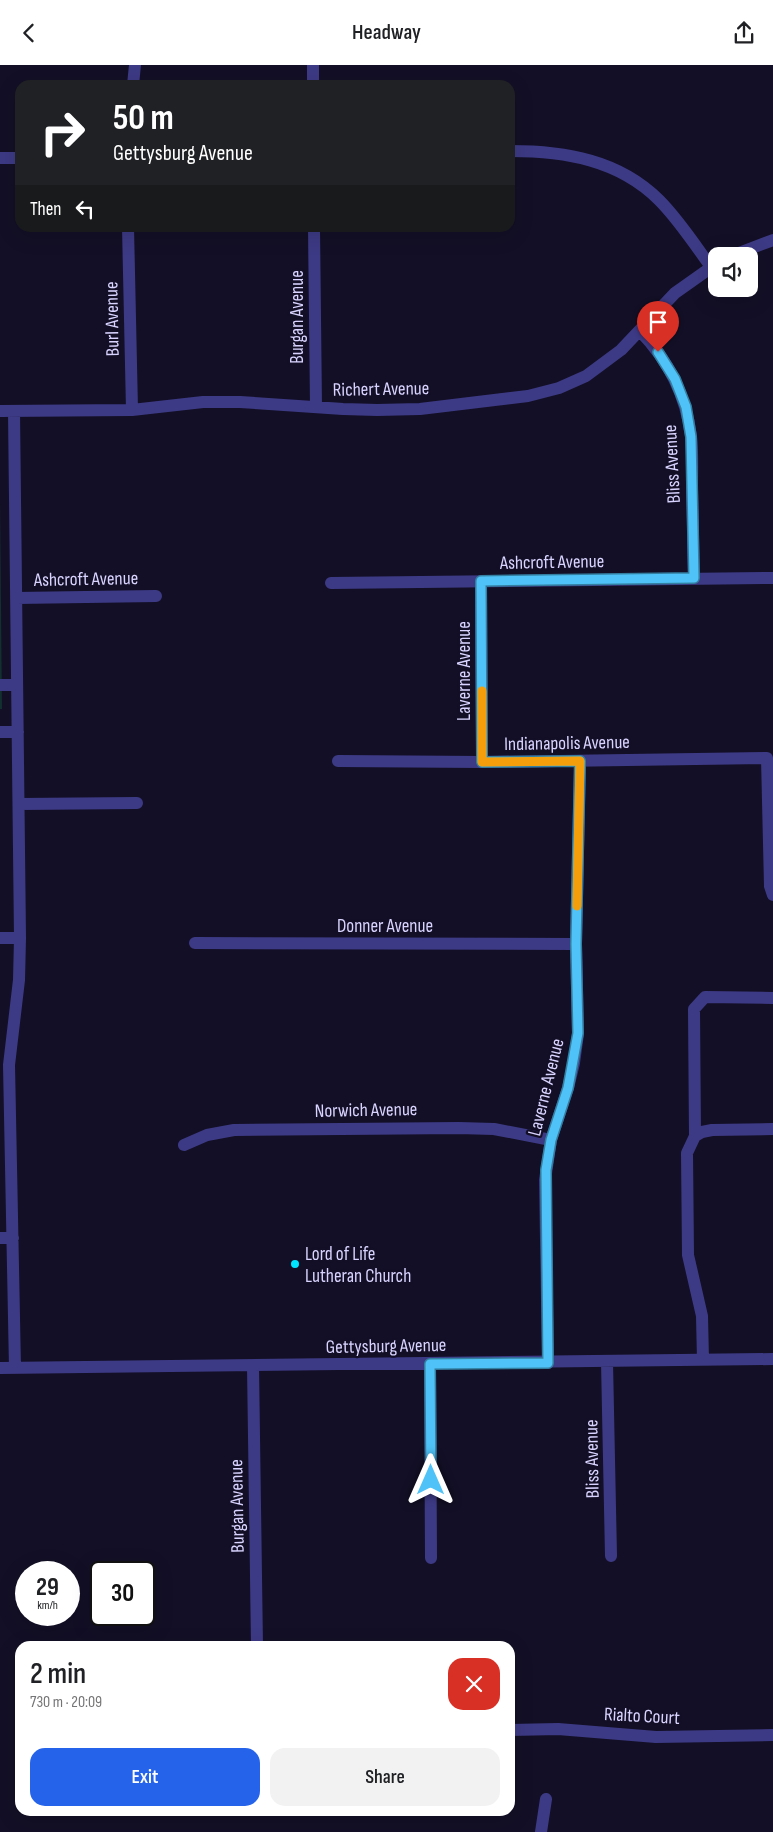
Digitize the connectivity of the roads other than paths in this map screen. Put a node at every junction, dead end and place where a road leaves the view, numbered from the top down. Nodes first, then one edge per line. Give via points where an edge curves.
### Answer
1 (135, 65) edge
2 (313, 65) edge
3 (134, 80) edge
4 (313, 80) edge
5 (515, 151) edge
6 (0, 158) edge
7 (15, 158) edge
8 (128, 232) edge
9 (314, 232) edge
10 (773, 241) edge
11 (756, 247) edge
12 (708, 258) edge
13 (708, 270) edge
14 (640, 331) junction
15 (316, 407) junction
16 (132, 410) junction
17 (0, 411) edge
18 (14, 411) junction
19 (694, 578) junction
20 (773, 578) edge
21 (481, 581) junction
22 (331, 583) dead end
23 (156, 596) dead end
24 (16, 598) junction
25 (0, 685) edge
26 (17, 685) junction
27 (0, 731) edge
28 (18, 731) junction
29 (338, 761) dead end
30 (580, 761) junction
31 (482, 762) junction
32 (138, 803) dead end
33 (19, 804) junction
34 (773, 895) edge
35 (0, 938) edge
36 (20, 938) junction
37 (194, 943) dead end
38 (576, 944) junction
39 (773, 998) edge
40 (773, 1129) edge
41 (695, 1136) junction
42 (551, 1140) junction
43 (184, 1145) dead end
44 (6, 1238) edge
45 (773, 1359) edge
46 (703, 1360) junction
47 (607, 1362) junction
48 (548, 1363) junction
49 (430, 1364) junction
50 (253, 1365) junction
51 (0, 1368) edge
52 (15, 1368) junction
53 (611, 1556) dead end
54 (431, 1558) dead end
55 (257, 1641) edge
56 (515, 1729) edge
57 (773, 1735) edge
58 (546, 1799) dead end
59 (541, 1832) edge

1 - 3 street
2 - 4 street
5 - 12 street via 568,154 597,161 624,173 659,199
6 - 7 street
8 - 16 street, Burl Avenue
9 - 15 street, Burgan Avenue
10 - 11 street
13 - 14 street, Richert Avenue via 675,293
14 - 15 street, Richert Avenue via 586,376 559,388 528,396 420,409
14 - 19 street, Bliss Avenue via 652,343 675,379 686,407 691,437
15 - 16 street, Richert Avenue via 222,402
16 - 18 street, Richert Avenue
17 - 18 street, Richert Avenue
18 - 24 street
19 - 20 street, Ashcroft Avenue
19 - 21 street, Ashcroft Avenue
21 - 22 street, Ashcroft Avenue
21 - 31 street, Laverne Avenue
23 - 24 street, Ashcroft Avenue
24 - 26 street
25 - 26 street
26 - 28 street
27 - 28 street
28 - 33 street
29 - 31 street, Indianapolis Avenue
30 - 31 street, Indianapolis Avenue
30 - 34 street, Indianapolis Avenue via 767,758 770,886
30 - 38 street, Laverne Avenue
32 - 33 street
33 - 36 street
35 - 36 street
36 - 44 street via 19,980 9,1065
37 - 38 street, Donner Avenue
38 - 42 street, Laverne Avenue via 578,1033 568,1088
39 - 41 street via 705,997 694,1009
40 - 41 street via 712,1130
41 - 46 street via 687,1153 688,1255 702,1315
42 - 43 street, Norwich Avenue via 494,1129 234,1130 207,1135
42 - 48 street, Laverne Avenue via 545,1180
44 - 52 street
45 - 46 street, Gettysburg Avenue
46 - 47 street, Gettysburg Avenue
47 - 48 street, Gettysburg Avenue
47 - 53 street, Bliss Avenue
48 - 49 street, Gettysburg Avenue
49 - 50 street, Gettysburg Avenue
49 - 54 street
50 - 52 street, Gettysburg Avenue
50 - 55 street, Burgan Avenue
51 - 52 street, Gettysburg Avenue
56 - 57 street, Rialto Court via 656,1737
58 - 59 street

